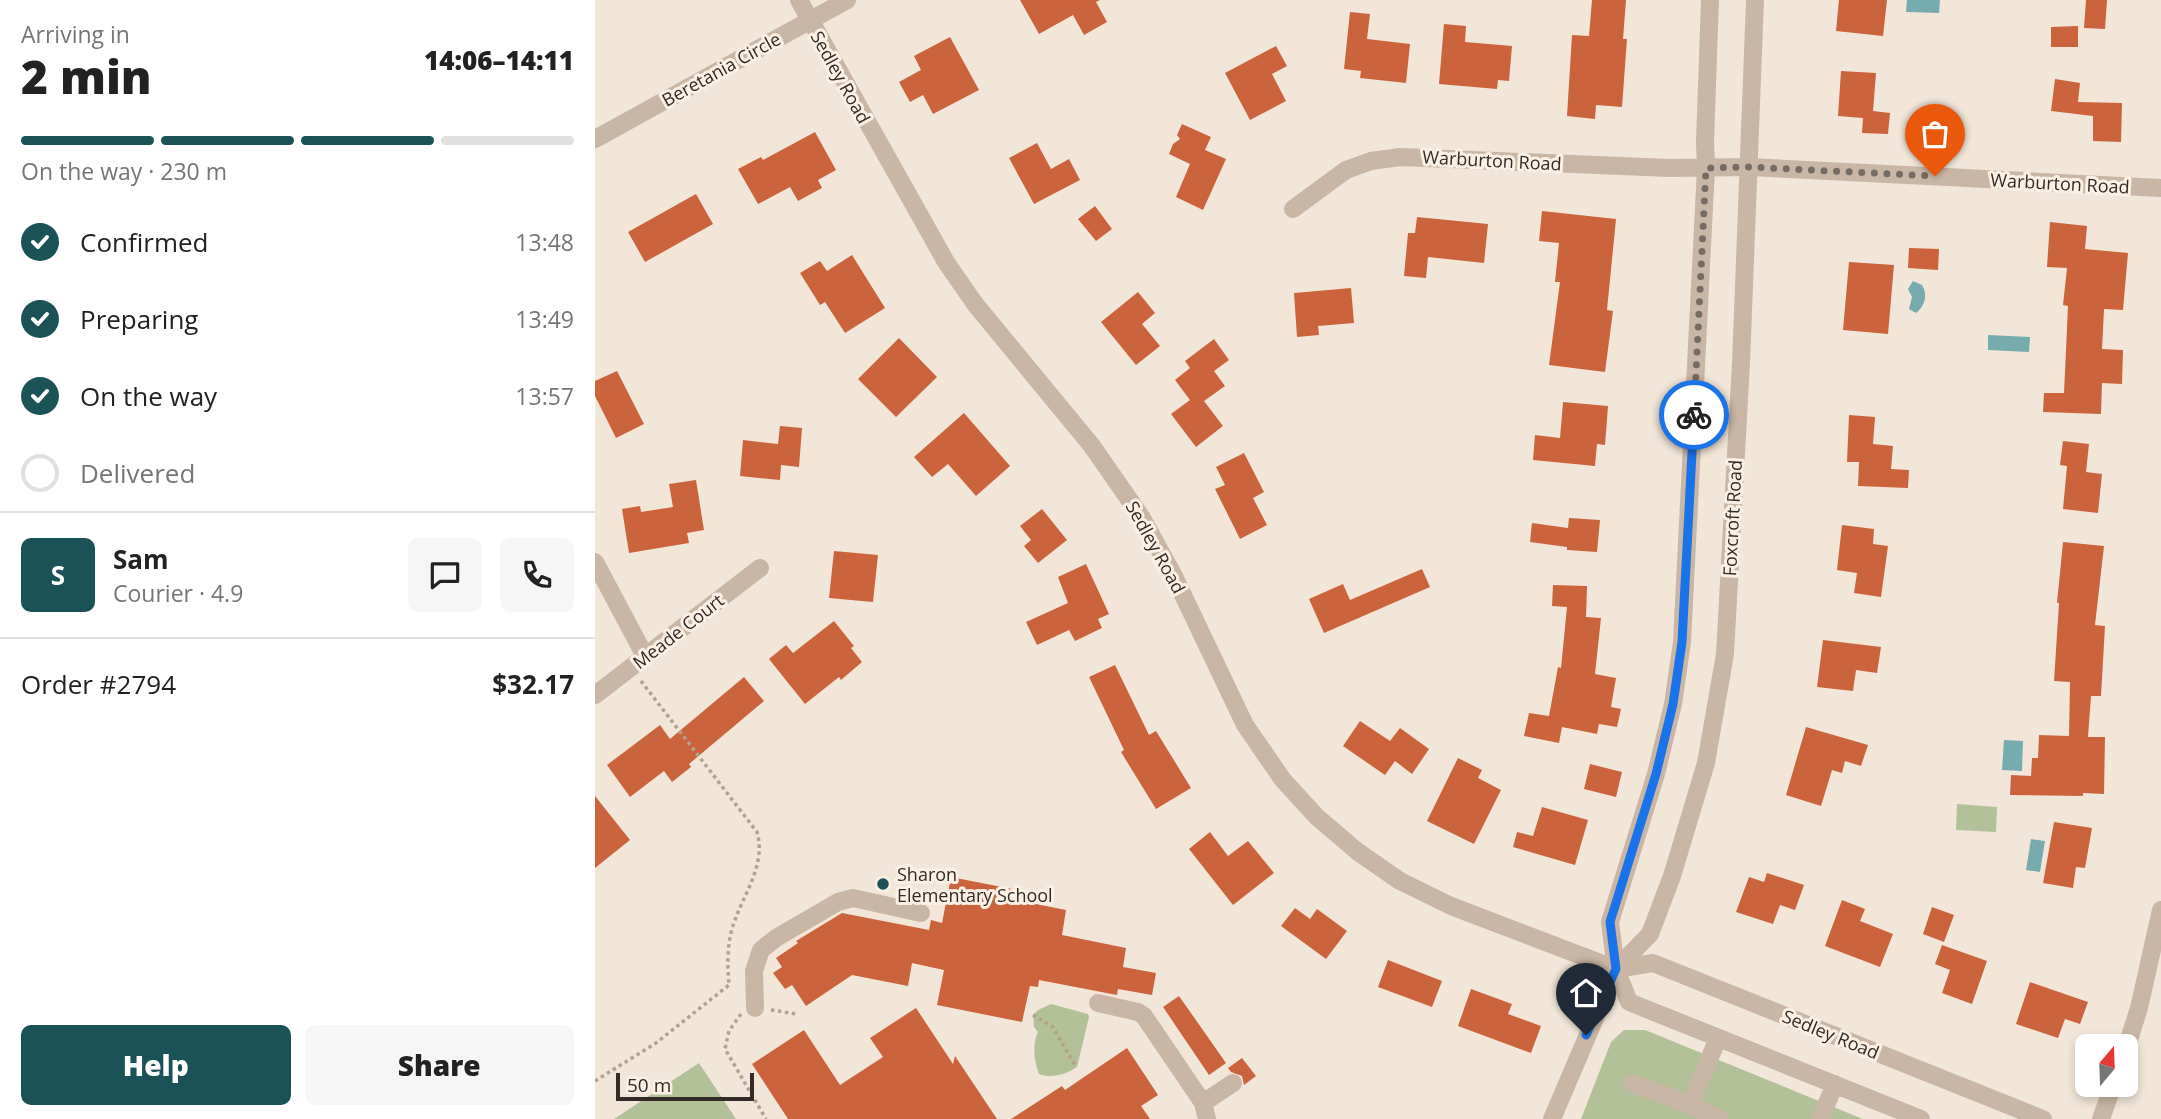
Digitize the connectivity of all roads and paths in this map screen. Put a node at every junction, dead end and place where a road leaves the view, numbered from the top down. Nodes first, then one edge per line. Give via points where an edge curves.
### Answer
1 (799, 0) edge
2 (847, 0) edge
3 (1710, 0) edge
4 (1755, 0) edge
5 (810, 20) junction
6 (595, 139) edge
7 (1749, 167) junction
8 (1706, 168) junction
9 (2161, 188) edge
10 (1293, 209) dead end
11 (595, 562) edge
12 (760, 568) dead end
13 (638, 662) junction
14 (595, 695) edge
15 (2161, 910) edge
16 (921, 913) dead end
17 (1616, 969) junction
18 (754, 980) junction
19 (729, 985) junction
20 (1098, 1003) dead end
21 (755, 1008) junction
22 (797, 1014) dead end
23 (1033, 1016) dead end
24 (2131, 1034) edge
25 (1718, 1038) junction
26 (1076, 1068) dead end
27 (595, 1081) edge
28 (1233, 1083) dead end
29 (1632, 1083) dead end
30 (1835, 1084) junction
31 (2109, 1097) edge
32 (1690, 1105) junction
33 (1205, 1111) edge
34 (767, 1119) edge
35 (1552, 1119) edge
36 (1720, 1119) edge
37 (1820, 1119) edge
38 (1921, 1119) edge
39 (2043, 1119) edge
40 (2101, 1119) edge

1 - 5 street, Sedley Road
2 - 5 street, Beretania Circle
3 - 8 street
4 - 7 street, Foxcroft Road
5 - 6 street, Beretania Circle
5 - 17 street, Sedley Road via 946,262 1142,518 1245,725 1283,780 1344,842 1400,881 1451,906
7 - 8 street, Warburton Road
7 - 9 street, Warburton Road
7 - 17 street, Foxcroft Road via 1725,654 1706,763 1672,876 1650,934
8 - 10 street, Warburton Road via 1401,157 1346,170
8 - 17 street via 1682,642 1656,774 1610,922
11 - 13 street
12 - 13 street, Meade Court
13 - 14 street, Meade Court
13 - 19 path via 757,832 759,848 752,882 731,933
15 - 24 street
16 - 18 street via 853,898 842,900 766,946 755,964
17 - 25 street via 1629,1002
17 - 35 street, Foxcroft Road
17 - 39 street, Sedley Road via 1654,963
18 - 19 path
18 - 21 street
19 - 27 path via 656,1043
20 - 33 street via 1144,1016
21 - 22 path
21 - 34 path via 738,1016 725,1049
23 - 26 path via 1052,1026
25 - 30 street
25 - 32 street
28 - 33 street
29 - 32 street
30 - 37 street
30 - 38 street
31 - 40 street
32 - 36 street

